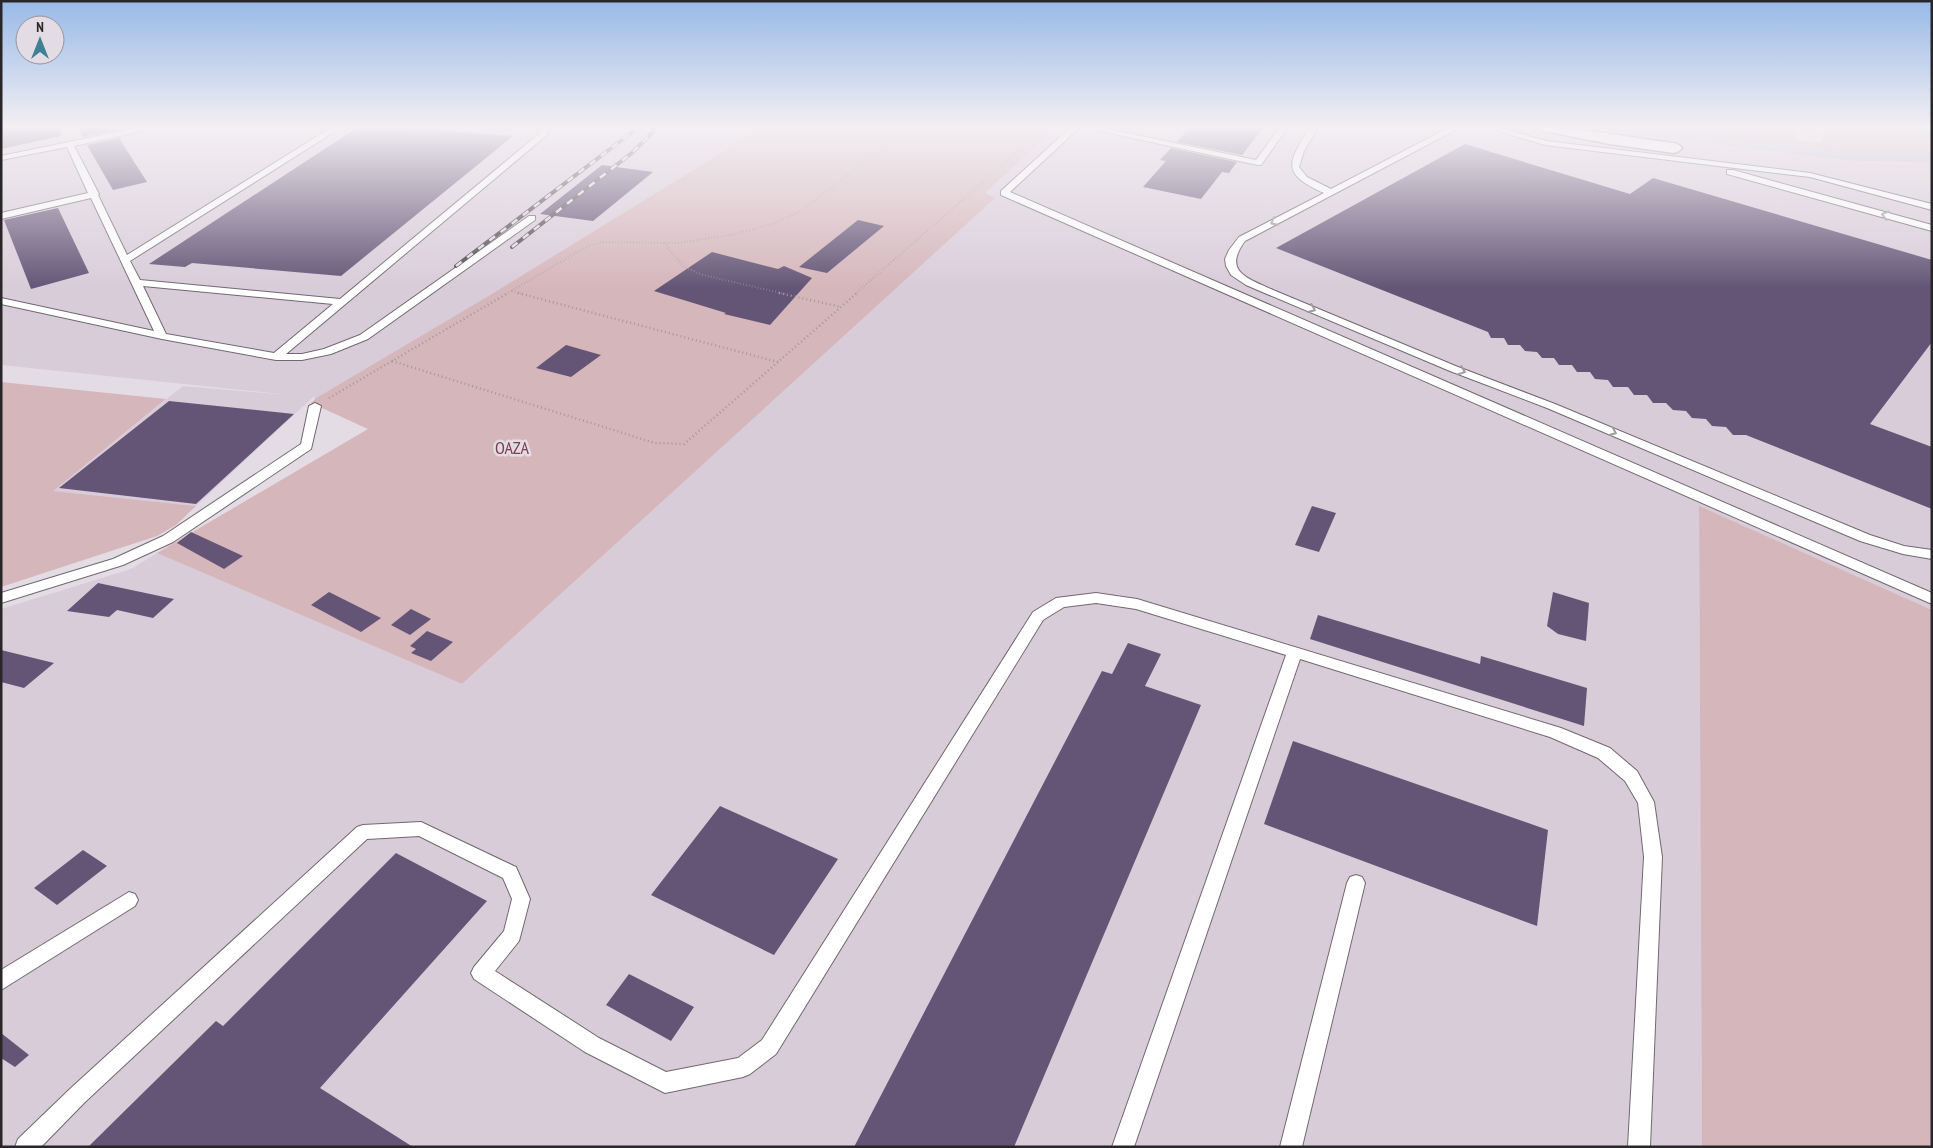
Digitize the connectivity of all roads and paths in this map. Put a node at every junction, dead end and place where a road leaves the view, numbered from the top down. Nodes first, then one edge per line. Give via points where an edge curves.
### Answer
1 (88, 181) edge
2 (252, 181) edge
3 (488, 181) edge
4 (840, 181) edge
5 (985, 181) edge
6 (1018, 181) edge
7 (1306, 181) edge
8 (1352, 181) edge
9 (1760, 181) edge
10 (1831, 181) edge
11 (1330, 192) junction
12 (95, 194) junction
13 (1932, 207) edge
14 (1, 216) edge
15 (532, 218) dead end
16 (1932, 228) edge
17 (664, 243) junction
18 (125, 260) junction
19 (136, 283) junction
20 (512, 291) junction
21 (1, 301) edge
22 (342, 302) junction
23 (841, 307) junction
24 (162, 336) junction
25 (276, 357) junction
26 (392, 360) junction
27 (778, 362) junction
28 (316, 406) joint
29 (1932, 555) edge
30 (1, 598) edge
31 (1932, 599) edge
32 (1295, 652) junction
33 (1356, 883) dead end
34 (129, 900) dead end
35 (1, 981) edge
36 (26, 1147) edge
37 (1124, 1147) edge
38 (1291, 1147) edge
39 (1639, 1147) edge

1 - 12 lane
2 - 18 lane
3 - 22 lane
4 - 17 path via 802,210 775,222 736,234
5 - 23 path
6 - 31 lane via 1004,193
7 - 11 lane
8 - 11 lane
16 -> 9 lane
10 - 13 lane
11 -> 29 lane via 1242,238 1228,261 1231,270 1270,292 1865,538
12 - 14 lane
12 - 18 lane
15 - 25 lane via 364,337 327,352 302,357
17 - 20 path via 602,242 588,246
17 - 23 path via 684,267 703,275
18 - 19 lane
19 - 22 lane
19 - 24 lane
20 - 26 path
20 - 27 path
21 - 24 lane
22 - 25 lane
23 - 27 path
24 - 25 lane
26 - 27 path via 656,443 684,444
26 - 28 path
28 - 30 lane via 307,446 168,539 118,562
32 - 36 lane via 1137,604 1096,598 1060,602 1038,616 769,1047 743,1068 665,1083 592,1045 481,973 512,934 521,899 510,873 421,830 363,832
32 - 37 lane
32 - 39 lane via 1555,732 1604,753 1631,776 1646,802 1653,857
33 - 38 lane
34 - 35 lane

